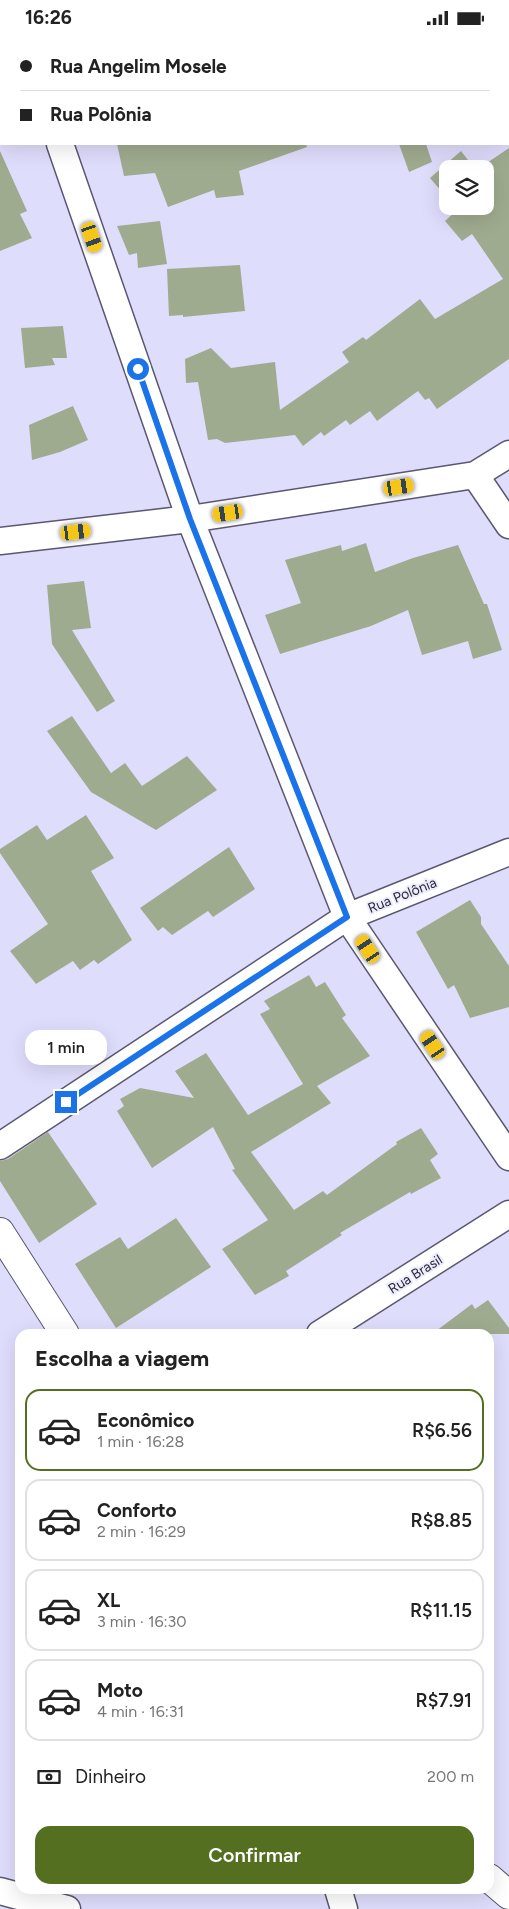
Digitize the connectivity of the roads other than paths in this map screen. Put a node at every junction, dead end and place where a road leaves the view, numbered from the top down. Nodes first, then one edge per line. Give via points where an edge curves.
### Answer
1 (60, 145) edge
2 (509, 454) edge
3 (475, 475) junction
4 (190, 519) junction
5 (509, 525) edge
6 (0, 541) edge
7 (509, 852) edge
8 (347, 917) junction
9 (0, 1146) edge
10 (509, 1157) edge
11 (509, 1214) edge
12 (0, 1232) edge
13 (62, 1329) edge
14 (328, 1329) edge
15 (494, 1882) edge
16 (340, 1894) edge
17 (509, 1895) edge
18 (12, 1899) edge
19 (67, 1909) edge
20 (344, 1909) edge

1 - 4 street
2 - 3 street
3 - 4 street
3 - 5 street
4 - 6 street
4 - 8 street
7 - 8 street, Rua Polônia
8 - 9 street, Rua Polônia
8 - 10 street
11 - 14 street, Rua Brasil
12 - 13 main road
15 - 17 main road
16 - 20 street
18 - 19 street

